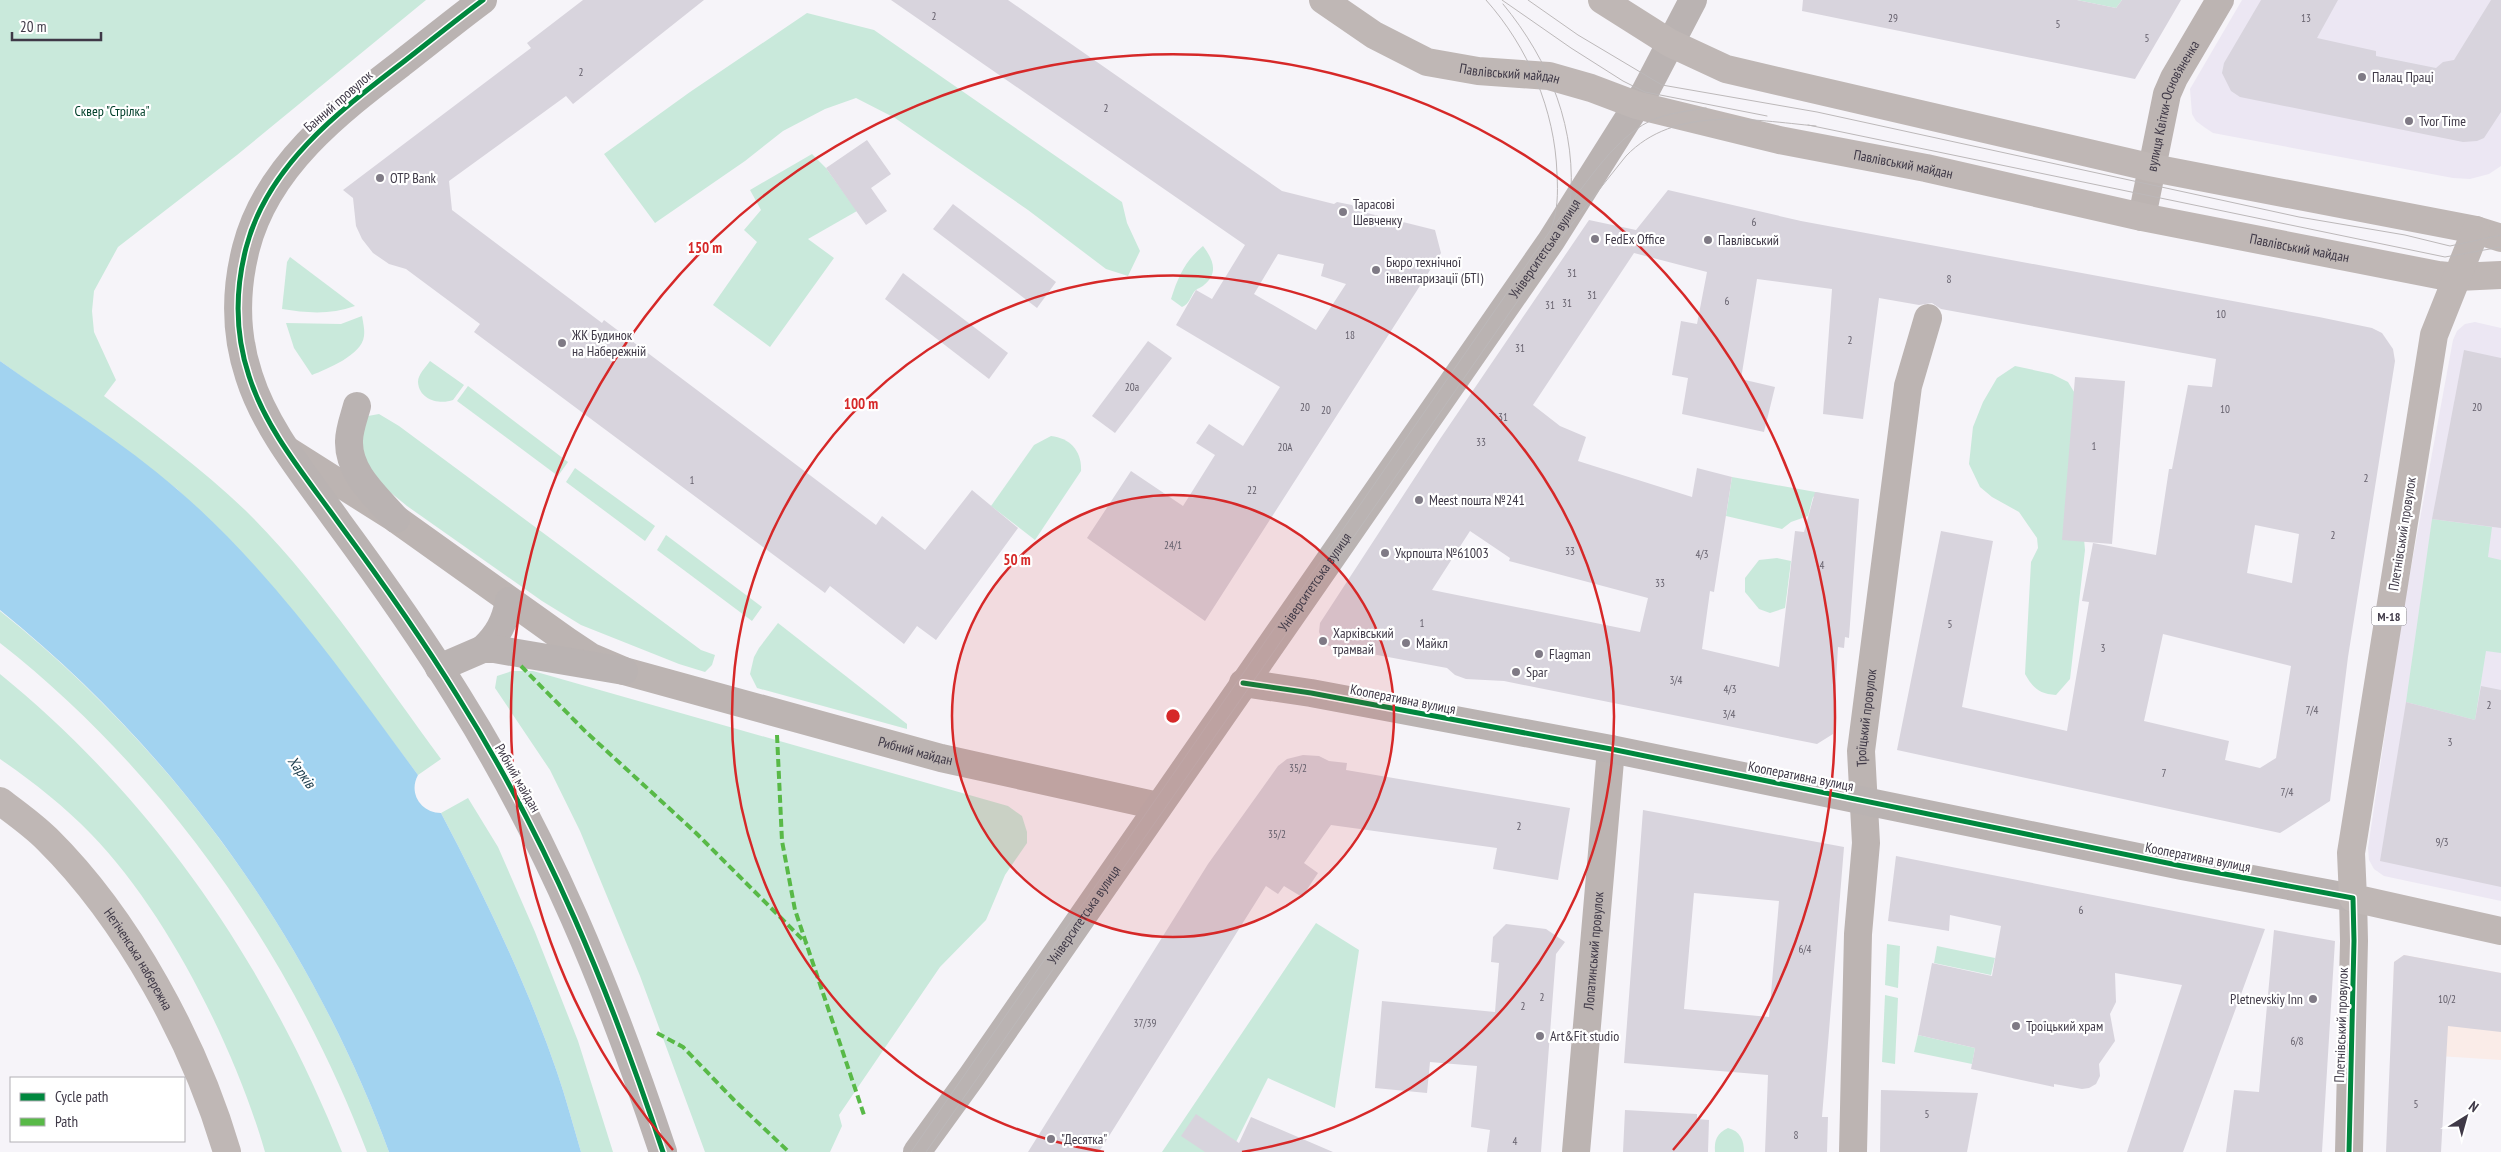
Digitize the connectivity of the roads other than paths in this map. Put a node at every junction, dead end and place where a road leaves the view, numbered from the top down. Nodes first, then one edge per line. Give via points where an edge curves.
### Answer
1 (483, 0) edge
2 (1323, 0) edge
3 (1602, 0) edge
4 (1693, 0) edge
5 (2220, 0) edge
6 (1670, 43) junction
7 (1636, 105) junction
8 (2153, 168) junction
9 (2142, 218) junction
10 (2501, 218) edge
11 (2488, 234) edge
12 (2501, 275) edge
13 (2458, 278) junction
14 (1928, 318) dead end
15 (357, 406) dead end
16 (287, 450) junction
17 (396, 519) junction
18 (509, 601) junction
19 (483, 649) junction
20 (439, 668) junction
21 (624, 671) junction
22 (1243, 683) junction
23 (1610, 749) junction
24 (1863, 800) junction
25 (0, 801) edge
26 (1158, 806) junction
27 (2353, 898) junction
28 (2501, 931) edge
29 (227, 1152) edge
30 (663, 1152) edge
31 (917, 1152) edge
32 (1576, 1152) edge
33 (1853, 1152) edge
34 (2349, 1152) edge

1 - 16 street, Банний провулок via 368,89 308,141 279,179 254,222 238,291 238,330 249,376
2 - 7 main road, Павлівський майдан via 1374,35 1428,62 1478,71 1549,76
3 - 6 main road
4 - 6 street, Університетська вулиця
5 - 8 street, вулиця Квітки-Основ’яненка via 2167,94
6 - 7 street, Університетська вулиця
6 - 8 main road via 1726,69
7 - 9 main road, Павлівський майдан via 1779,140 1926,168
7 - 22 street, Університетська вулиця via 1551,241
8 - 9 street, вулиця Квітки-Основ’яненка
8 - 11 main road
9 - 13 main road, Павлівський майдан
10 - 11 main road
11 - 13 main road, Плетнівський провулок
12 - 13 main road, Павлівський майдан
13 - 27 main road, Плетнівський провулок / М-18 via 2434,335 2351,853
14 - 24 street, Троїцький провулок via 1906,396 1861,751
15 - 17 street via 349,439 350,460 359,478
16 - 17 street, Рибний майдан
16 - 20 street, Рибний майдан
17 - 18 street, Рибний майдан
18 - 19 street via 503,625
18 - 21 street, Рибний майдан via 591,657
19 - 20 street
19 - 21 street via 511,650
20 - 30 street, Рибний майдан via 541,842 611,1002
21 - 26 street, Рибний майдан via 941,758
22 - 23 street, Кооперативна вулиця
22 - 26 street, Університетська вулиця
23 - 24 street, Кооперативна вулиця
23 - 32 street, Лопатинський провулок
24 - 27 street, Кооперативна вулиця
24 - 33 street, Троїцький провулок via 1866,844 1858,934
25 - 29 main road, Нетіченська набережна via 46,838 114,918 175,1025
26 - 31 street, Університетська вулиця
27 - 28 main road, Кооперативна вулиця
27 - 34 street, Плетнівський провулок

